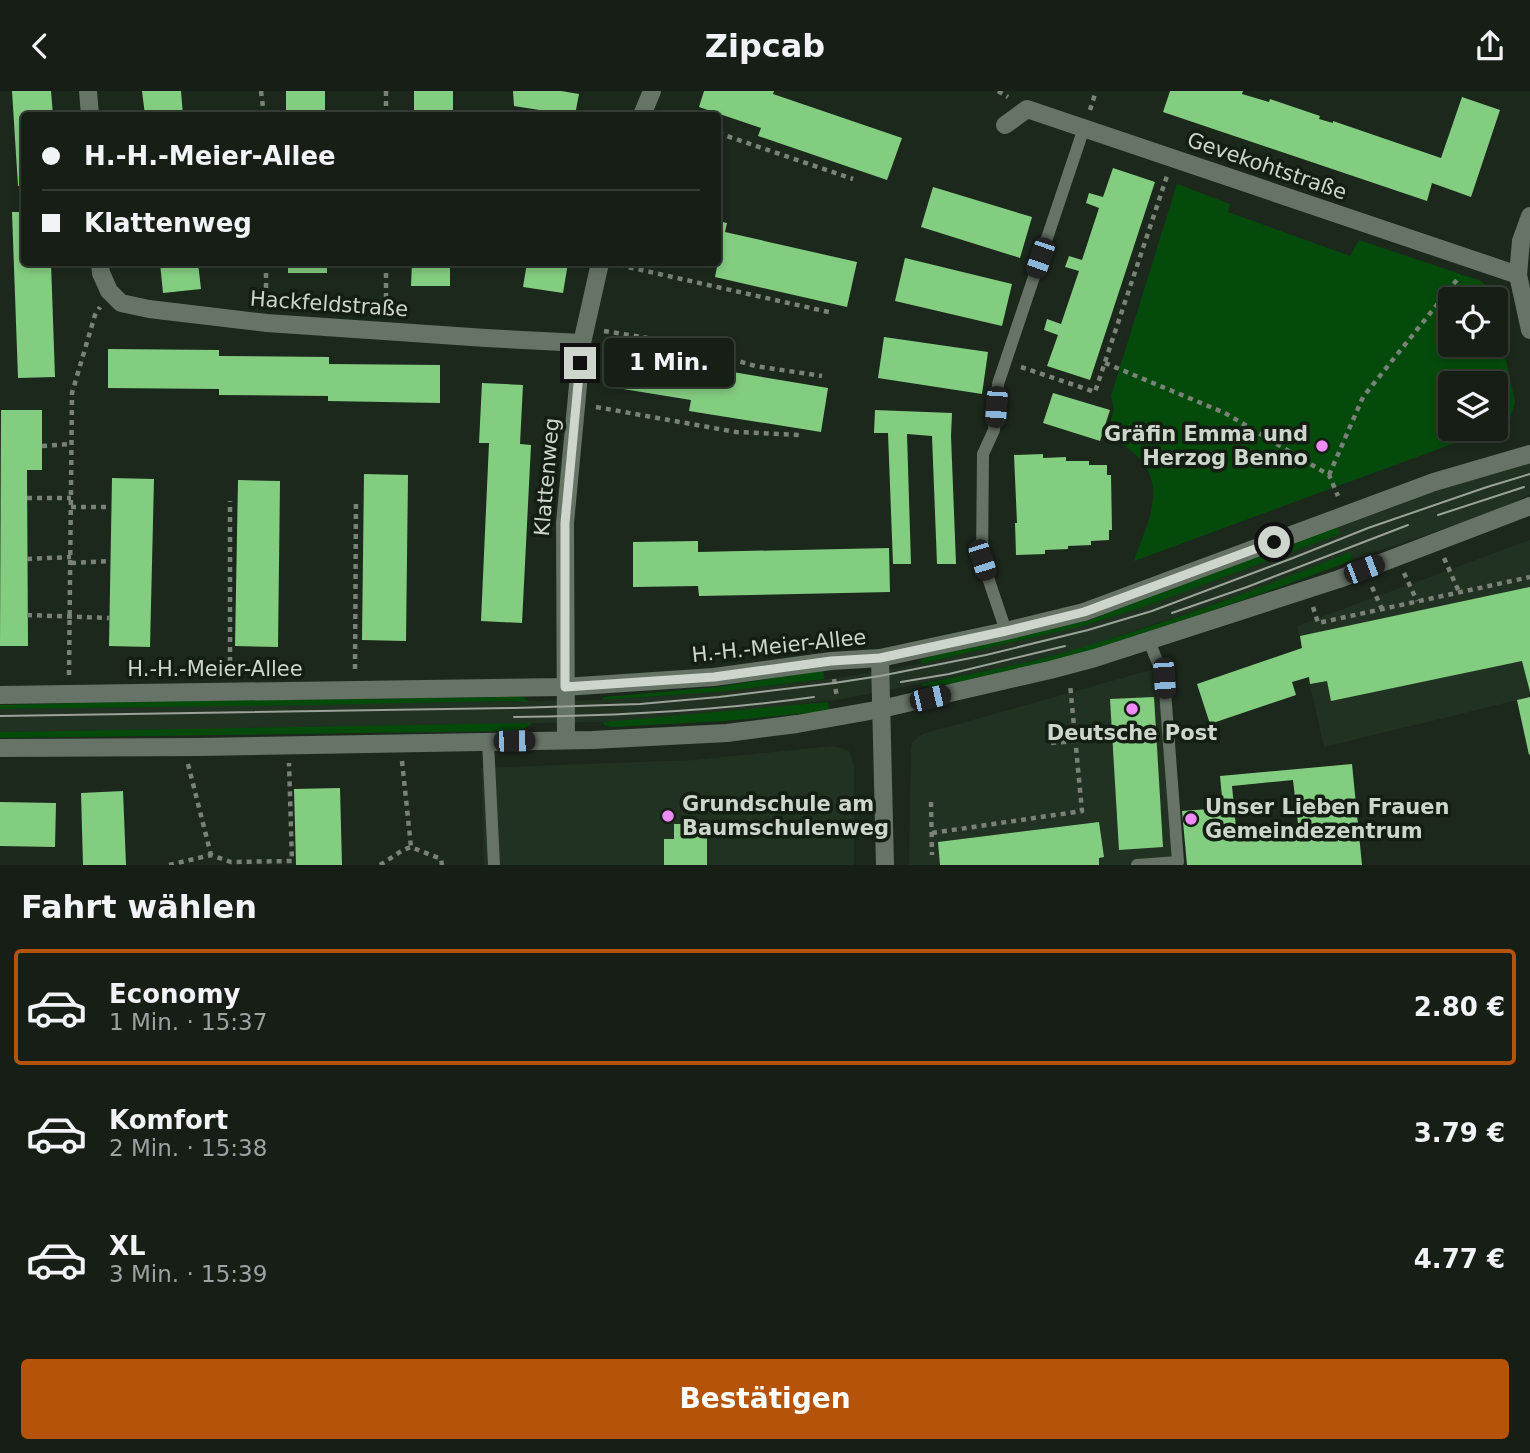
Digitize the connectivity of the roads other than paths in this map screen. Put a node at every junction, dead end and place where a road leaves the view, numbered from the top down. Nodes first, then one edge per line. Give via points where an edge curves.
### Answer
1 (88, 91) edge
2 (652, 91) edge
3 (90, 112) edge
4 (643, 112) edge
5 (1005, 125) dead end
6 (1084, 128) junction
7 (1530, 216) edge
8 (100, 266) edge
9 (607, 266) edge
10 (1518, 275) junction
11 (1530, 330) edge
12 (584, 336) junction
13 (1530, 454) edge
14 (1530, 506) edge
15 (1006, 631) junction
16 (1149, 641) junction
17 (880, 658) junction
18 (565, 687) junction
19 (0, 695) edge
20 (881, 709) junction
21 (566, 740) junction
22 (488, 742) junction
23 (0, 748) edge
24 (494, 865) edge
25 (885, 865) edge
26 (1136, 865) edge

1 - 3 street
2 - 4 street
5 - 6 street, Gevekohtstraße via 1027,109
6 - 10 street, Gevekohtstraße
6 - 15 lane via 998,384 995,430 983,454 982,560
7 - 10 street via 1521,241
8 - 12 street, Hackfeldstraße via 109,291 121,303 149,309 267,323 486,338
9 - 12 street, Klattenweg
10 - 11 street
12 - 18 street, Klattenweg via 565,523
13 - 15 street, H.-H.-Meier-Allee via 1434,482 1084,612
14 - 16 street via 1308,589
15 - 17 street, H.-H.-Meier-Allee
16 - 20 street
16 - 26 lane via 1164,678 1178,862
17 - 18 street, H.-H.-Meier-Allee via 714,677
17 - 20 street
18 - 19 street, H.-H.-Meier-Allee
18 - 21 street, Klattenweg
20 - 21 street via 727,733
20 - 25 street
21 - 22 street
22 - 23 street
22 - 24 lane

